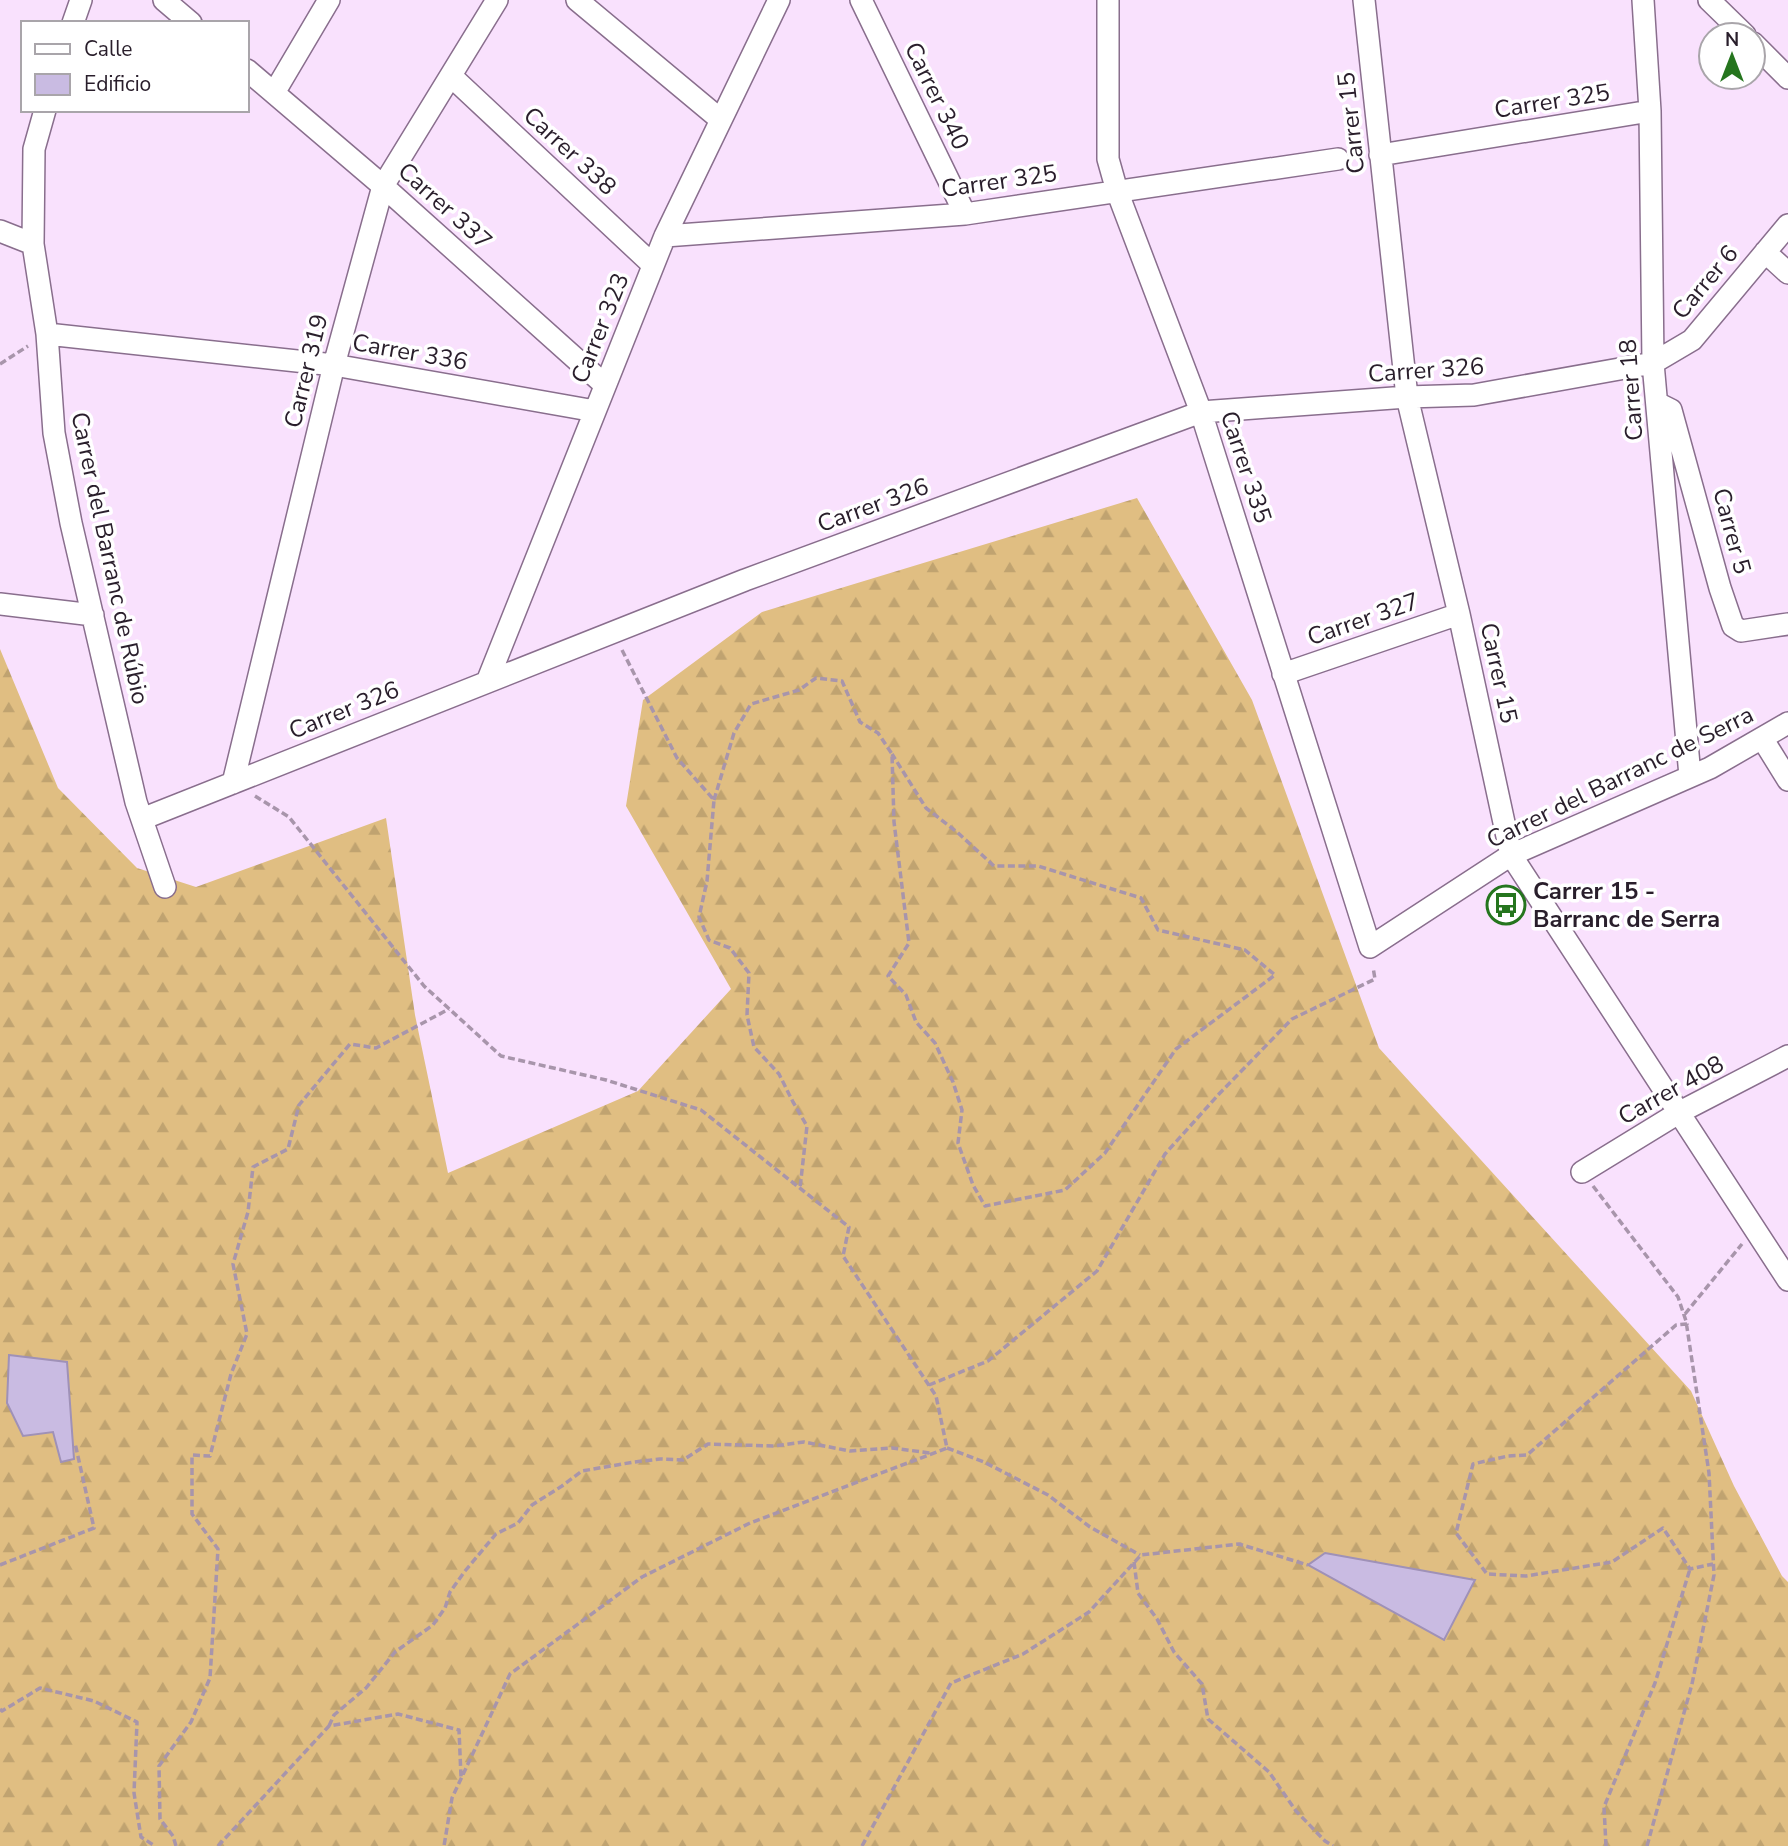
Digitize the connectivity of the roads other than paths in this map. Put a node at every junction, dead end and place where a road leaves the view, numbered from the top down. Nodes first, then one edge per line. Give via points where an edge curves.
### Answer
1 (81, 0) edge
2 (164, 0) edge
3 (329, 0) edge
4 (497, 0) edge
5 (577, 0) edge
6 (779, 0) edge
7 (861, 0) edge
8 (1108, 0) edge
9 (1364, 0) edge
10 (1643, 0) edge
11 (1709, 0) edge
12 (73, 21) edge
13 (189, 21) edge
14 (1731, 21) edge
15 (1767, 57) edge
16 (248, 71) edge
17 (451, 76) junction
18 (1788, 78) edge
19 (274, 93) junction
20 (1650, 111) junction
21 (44, 112) edge
22 (721, 120) junction
23 (1380, 155) junction
24 (1338, 159) dead end
25 (383, 186) junction
26 (1117, 191) junction
27 (965, 214) junction
28 (1788, 225) edge
29 (0, 231) edge
30 (665, 236) junction
31 (33, 244) junction
32 (1765, 252) junction
33 (653, 265) junction
34 (1788, 273) edge
35 (47, 334) junction
36 (1653, 363) junction
37 (334, 365) junction
38 (605, 385) junction
39 (1407, 397) junction
40 (1657, 403) junction
41 (595, 411) junction
42 (1201, 412) junction
43 (0, 604) edge
44 (1459, 614) junction
45 (93, 615) junction
46 (1788, 624) edge
47 (1283, 674) junction
48 (487, 682) junction
49 (1788, 723) edge
50 (1762, 738) junction
51 (1690, 776) junction
52 (1788, 780) edge
53 (233, 783) junction
54 (142, 819) junction
55 (1511, 855) junction
56 (165, 887) dead end
57 (1370, 947) joint
58 (1788, 1056) edge
59 (1680, 1112) junction
60 (1582, 1172) road end
61 (1788, 1280) edge

1 - 12 street
2 - 13 street
3 - 19 street
4 - 17 street, Carrer 319
5 - 22 street
6 - 22 street, Carrer 323
7 - 27 street, Carrer 340
8 - 26 street, Carrer 335 via 1108,159
9 - 23 street, Carrer 15
10 - 20 street, Carrer 18
11 - 14 street
15 - 18 street
16 - 19 street, Carrer 337
17 - 25 street, Carrer 319
17 - 33 street, Carrer 338
19 - 25 street, Carrer 337
20 - 23 street, Carrer 325
20 - 36 street, Carrer 18
21 - 31 street, Carrer del Barranc de Rúbio via 34,149
22 - 30 street, Carrer 323
23 - 39 street, Carrer 15
24 - 26 street, Carrer 325
25 - 37 street, Carrer 319
25 - 38 street, Carrer 337
26 - 27 street, Carrer 325
26 - 42 street, Carrer 335
27 - 30 street, Carrer 325
28 - 32 street, Carrer 6
29 - 31 street
30 - 33 street, Carrer 323
31 - 35 street, Carrer del Barranc de Rúbio
32 - 34 street
32 - 36 street, Carrer 6 via 1692,340
33 - 38 street, Carrer 323
35 - 37 street, Carrer 336
35 - 45 street, Carrer del Barranc de Rúbio via 54,433
36 - 39 street, Carrer 326 via 1474,395
36 - 40 street, Carrer 18
37 - 41 street, Carrer 336
37 - 53 street, Carrer 319
38 - 41 street, Carrer 323
39 - 42 street, Carrer 326
39 - 44 street, Carrer 15
40 - 46 street, Carrer 5 via 1671,410 1733,626 1741,631
40 - 51 street, Carrer 18
41 - 48 street, Carrer 323
42 - 47 street, Carrer 335
42 - 48 street, Carrer 326 via 744,580
43 - 45 street
44 - 47 street, Carrer 327
44 - 55 street, Carrer 15
45 - 54 street, Carrer del Barranc de Rúbio
47 - 57 street, Carrer 335
48 - 53 street, Carrer 326
49 - 50 street, Carrer del Barranc de Serra
50 - 51 street, Carrer del Barranc de Serra
50 - 52 street
51 - 55 street, Carrer del Barranc de Serra
53 - 54 street, Carrer 326
54 - 56 street, Carrer del Barranc de Rúbio
55 - 57 street, Carrer del Barranc de Serra
55 - 59 street, Carrer 15
58 - 59 street, Carrer 408
59 - 60 street, Carrer 408
59 - 61 street, Carrer 15

